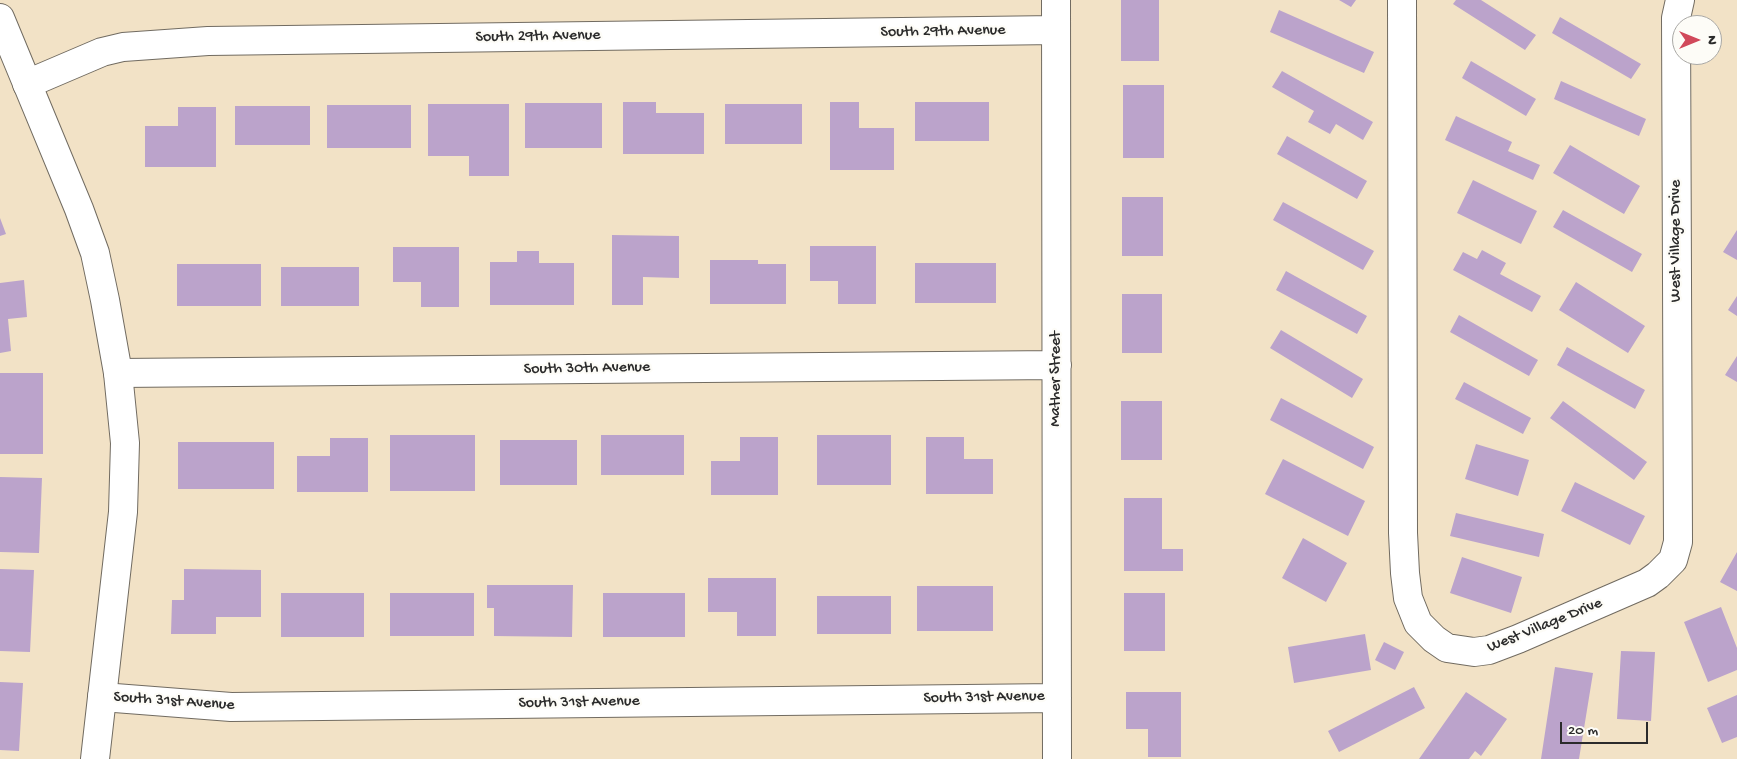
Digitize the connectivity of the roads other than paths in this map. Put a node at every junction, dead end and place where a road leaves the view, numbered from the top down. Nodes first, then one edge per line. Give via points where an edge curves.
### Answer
1 (1056, 0) edge
2 (1402, 0) edge
3 (1680, 0) edge
4 (0, 18) edge
5 (1056, 30) junction
6 (27, 84) junction
7 (1057, 365) junction
8 (118, 373) junction
9 (102, 697) junction
10 (1057, 698) junction
11 (95, 759) edge
12 (1057, 759) edge

1 - 5 street, Mather Street
2 - 3 street, West Village Drive via 1404,573 1408,598 1418,623 1447,648 1474,652 1518,639 1647,583 1673,560 1678,542 1676,18
4 - 6 street
5 - 6 street, South 29th Avenue via 208,41 123,47 102,52
5 - 7 street, Mather Street
6 - 8 street via 95,253
7 - 8 street, South 30th Avenue
7 - 10 street, Mather Street
8 - 9 street via 125,443 123,512
9 - 10 street, South 31st Avenue via 231,707
9 - 11 street
10 - 12 street, Mather Street

